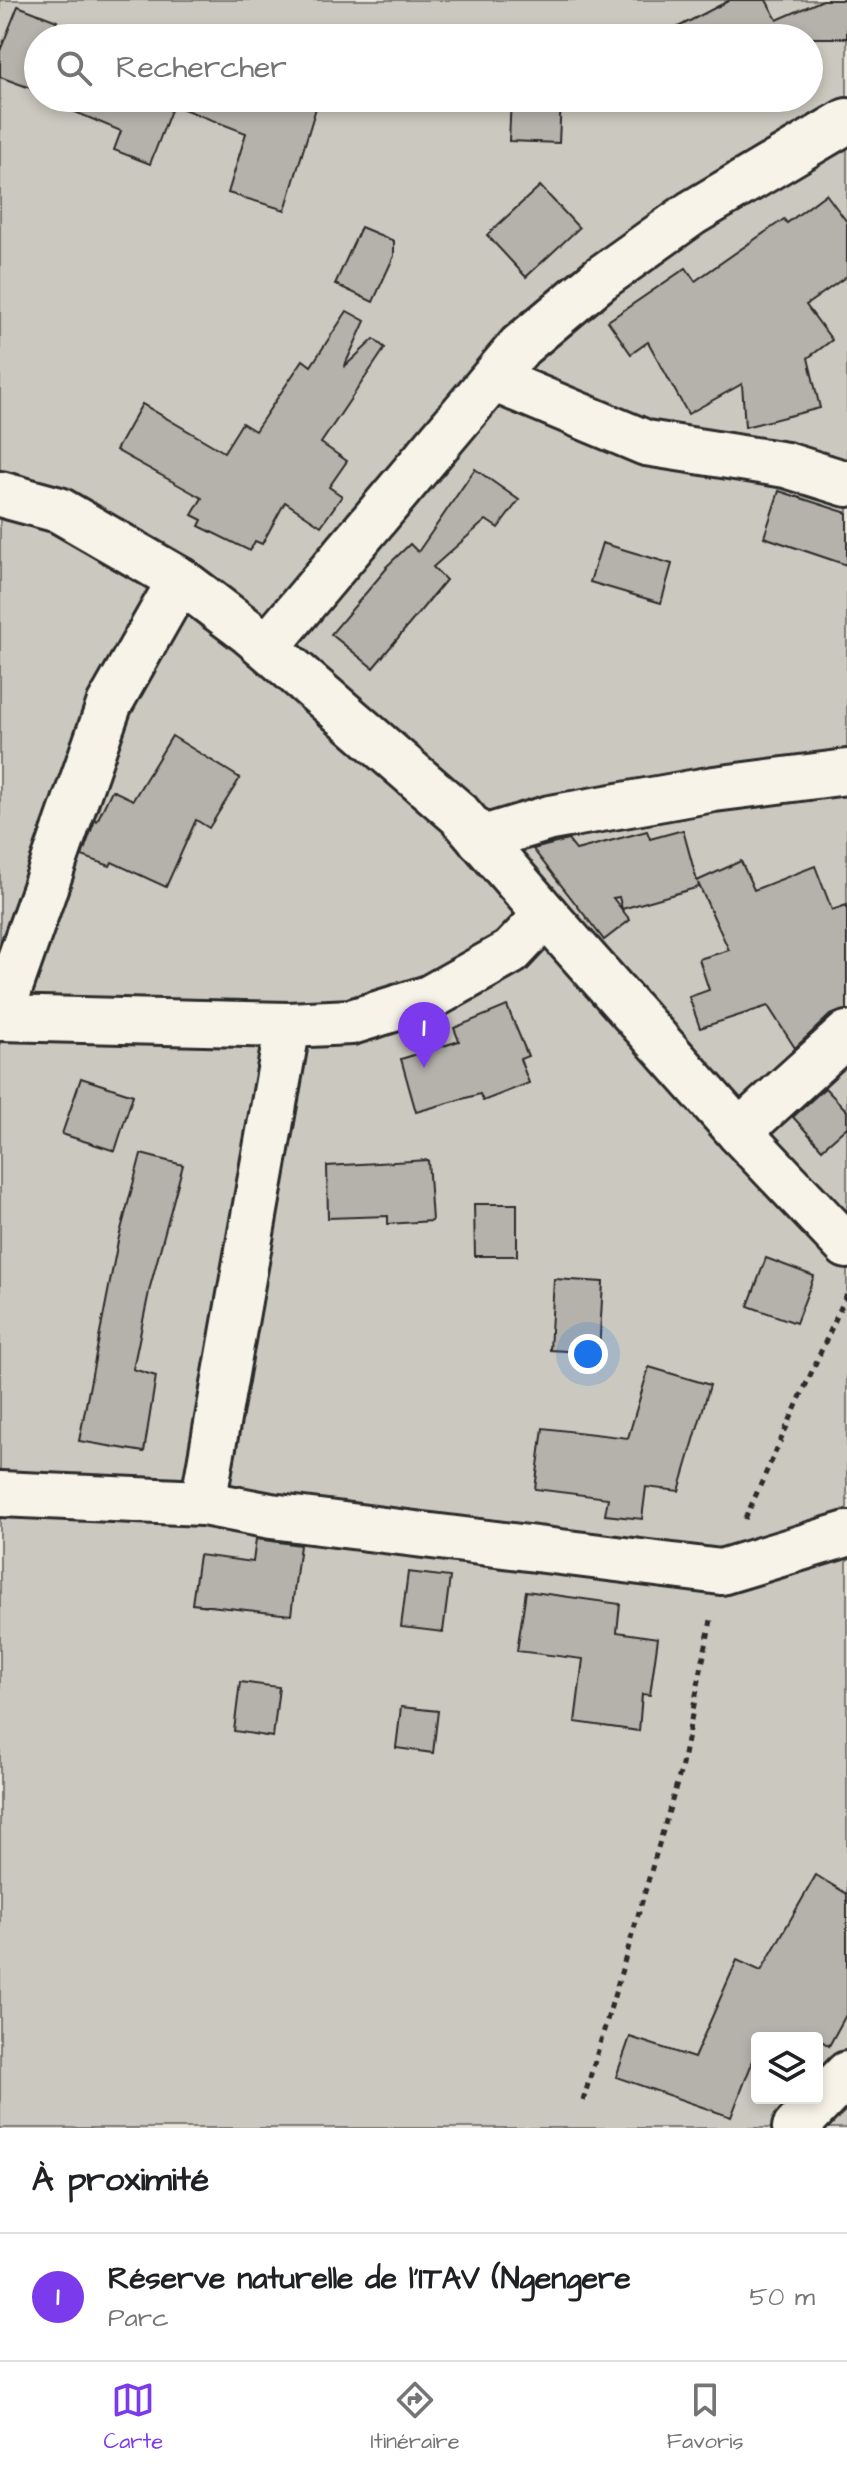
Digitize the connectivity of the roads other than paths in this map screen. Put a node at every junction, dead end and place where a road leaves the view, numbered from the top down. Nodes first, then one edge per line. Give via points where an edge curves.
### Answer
1 (847, 121) edge
2 (493, 379) junction
3 (847, 484) edge
4 (0, 494) edge
5 (180, 580) junction
6 (267, 647) junction
7 (847, 772) edge
8 (480, 839) junction
9 (546, 915) junction
10 (0, 1017) edge
11 (288, 1025) junction
12 (847, 1034) edge
13 (739, 1132) junction
14 (847, 1246) edge
15 (0, 1494) edge
16 (203, 1503) junction
17 (847, 1534) edge
18 (847, 2074) edge
19 (795, 2128) edge

1 - 2 street via 692,213 601,278 520,346
2 - 3 street via 646,443 786,465
2 - 6 street
4 - 5 street via 59,510
5 - 6 street
5 - 10 street via 109,705
6 - 8 street via 459,814
7 - 8 street via 550,818
8 - 9 street
9 - 11 street via 511,952 429,998 351,1022
9 - 13 street
10 - 11 street
11 - 16 street
12 - 13 street
13 - 14 street
15 - 16 street
16 - 17 street via 721,1572
18 - 19 street

